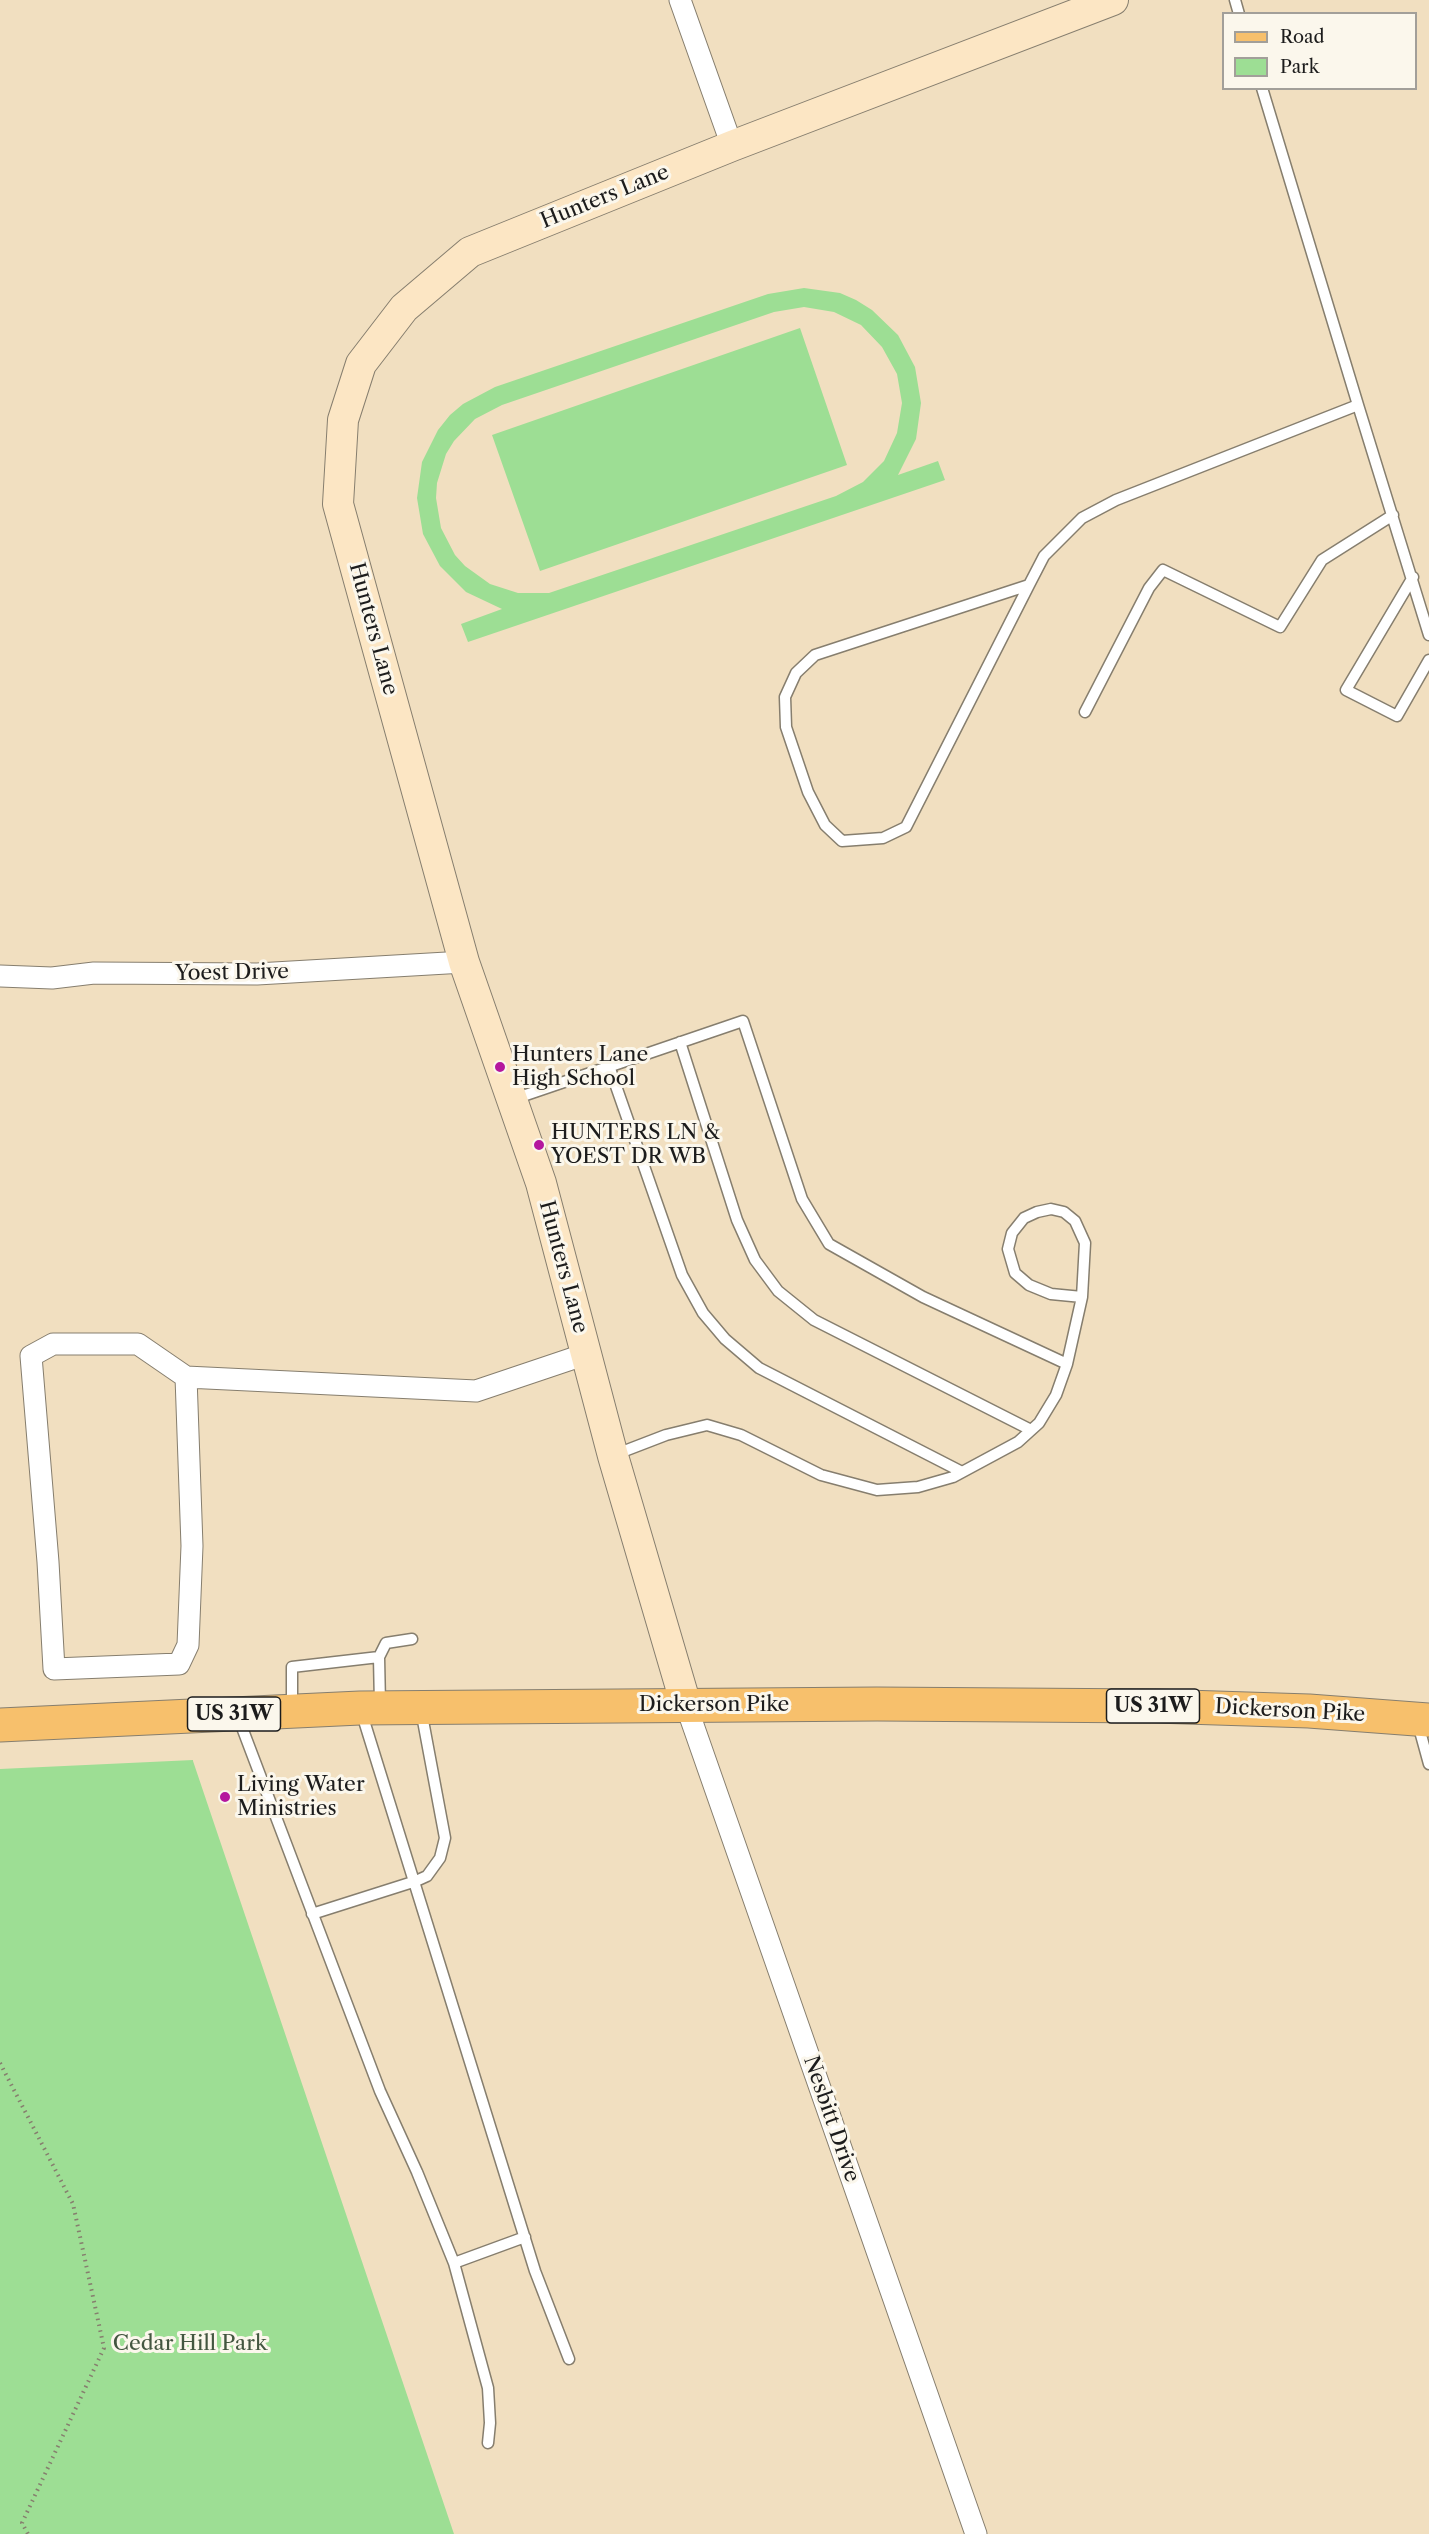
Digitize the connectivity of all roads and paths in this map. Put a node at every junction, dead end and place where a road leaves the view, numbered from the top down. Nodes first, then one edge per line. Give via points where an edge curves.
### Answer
1 (680, 0) edge
2 (1113, 0) edge
3 (1263, 90) edge
4 (732, 146) junction
5 (1358, 405) junction
6 (1393, 515) junction
7 (1413, 577) junction
8 (1029, 585) junction
9 (1429, 635) edge
10 (1429, 660) edge
11 (1085, 711) dead end
12 (464, 962) junction
13 (0, 976) edge
14 (680, 1042) junction
15 (609, 1066) junction
16 (511, 1100) junction
17 (1082, 1297) junction
18 (586, 1354) junction
19 (1067, 1364) junction
20 (186, 1377) junction
21 (1031, 1430) junction
22 (613, 1456) junction
23 (962, 1472) junction
24 (412, 1639) dead end
25 (379, 1657) junction
26 (686, 1705) junction
27 (421, 1707) junction
28 (370, 1708) junction
29 (292, 1711) junction
30 (237, 1714) junction
31 (1423, 1719) edge
32 (0, 1725) edge
33 (1429, 1764) edge
34 (416, 1881) junction
35 (312, 1914) junction
36 (0, 2063) edge
37 (525, 2236) junction
38 (454, 2263) junction
39 (569, 2360) dead end
40 (488, 2443) dead end
41 (28, 2534) edge
42 (976, 2534) edge

1 - 4 street
2 - 4 street, Hunters Lane
3 - 5 lane
4 - 12 street, Hunters Lane via 470,252 404,308 361,364 346,409 338,504
5 - 6 lane
5 - 8 lane via 1116,500 1082,518 1044,556
6 - 7 lane
6 - 11 lane via 1322,560 1280,627 1163,570 1149,588
7 - 9 lane
7 - 10 lane via 1346,690 1397,716
8 - 8 lane via 815,655 796,673 784,697 786,727 808,792 825,825 842,841 883,838 906,827
12 - 13 street, Yoest Drive via 257,974
12 - 16 street, Hunters Lane
14 - 15 lane
14 - 19 lane via 743,1021 802,1199 829,1244 923,1297
14 - 21 lane via 737,1220 754,1260 778,1291 814,1320
15 - 16 lane
15 - 23 lane via 682,1275 725,1339 759,1368
16 - 18 street, Hunters Lane via 541,1183
17 - 17 lane via 1085,1243 1075,1221 1064,1212 1051,1209 1024,1218 1012,1233 1008,1249 1015,1273 1029,1286 1051,1294
17 - 19 lane
18 - 20 street via 476,1390
18 - 22 street, Hunters Lane
19 - 21 lane via 1056,1395
20 - 20 street via 192,1546 188,1645 179,1664 54,1669 31,1356 53,1344 138,1344
21 - 23 lane via 1018,1442
22 - 23 lane via 666,1435 707,1425 741,1435 821,1475 877,1490 918,1487
22 - 26 street, Hunters Lane
24 - 25 lane via 386,1643
25 - 28 lane
25 - 29 lane via 292,1667
26 - 27 main road, Dickerson Pike / US 31W
26 - 31 main road, Dickerson Pike / US 31W via 1155,1706
26 - 42 street, Nesbitt Drive
27 - 28 main road, Dickerson Pike / US 31W
27 - 34 lane via 445,1838 440,1858 427,1876
28 - 29 main road, Dickerson Pike / US 31W
28 - 34 lane
29 - 30 main road, Dickerson Pike / US 31W
30 - 32 main road, Dickerson Pike / US 31W
30 - 35 lane
31 - 33 lane
34 - 35 lane
34 - 37 lane
35 - 38 lane via 380,2091
36 - 41 path via 73,2204 104,2348 22,2523
37 - 38 lane
37 - 39 lane
38 - 40 lane via 488,2388

